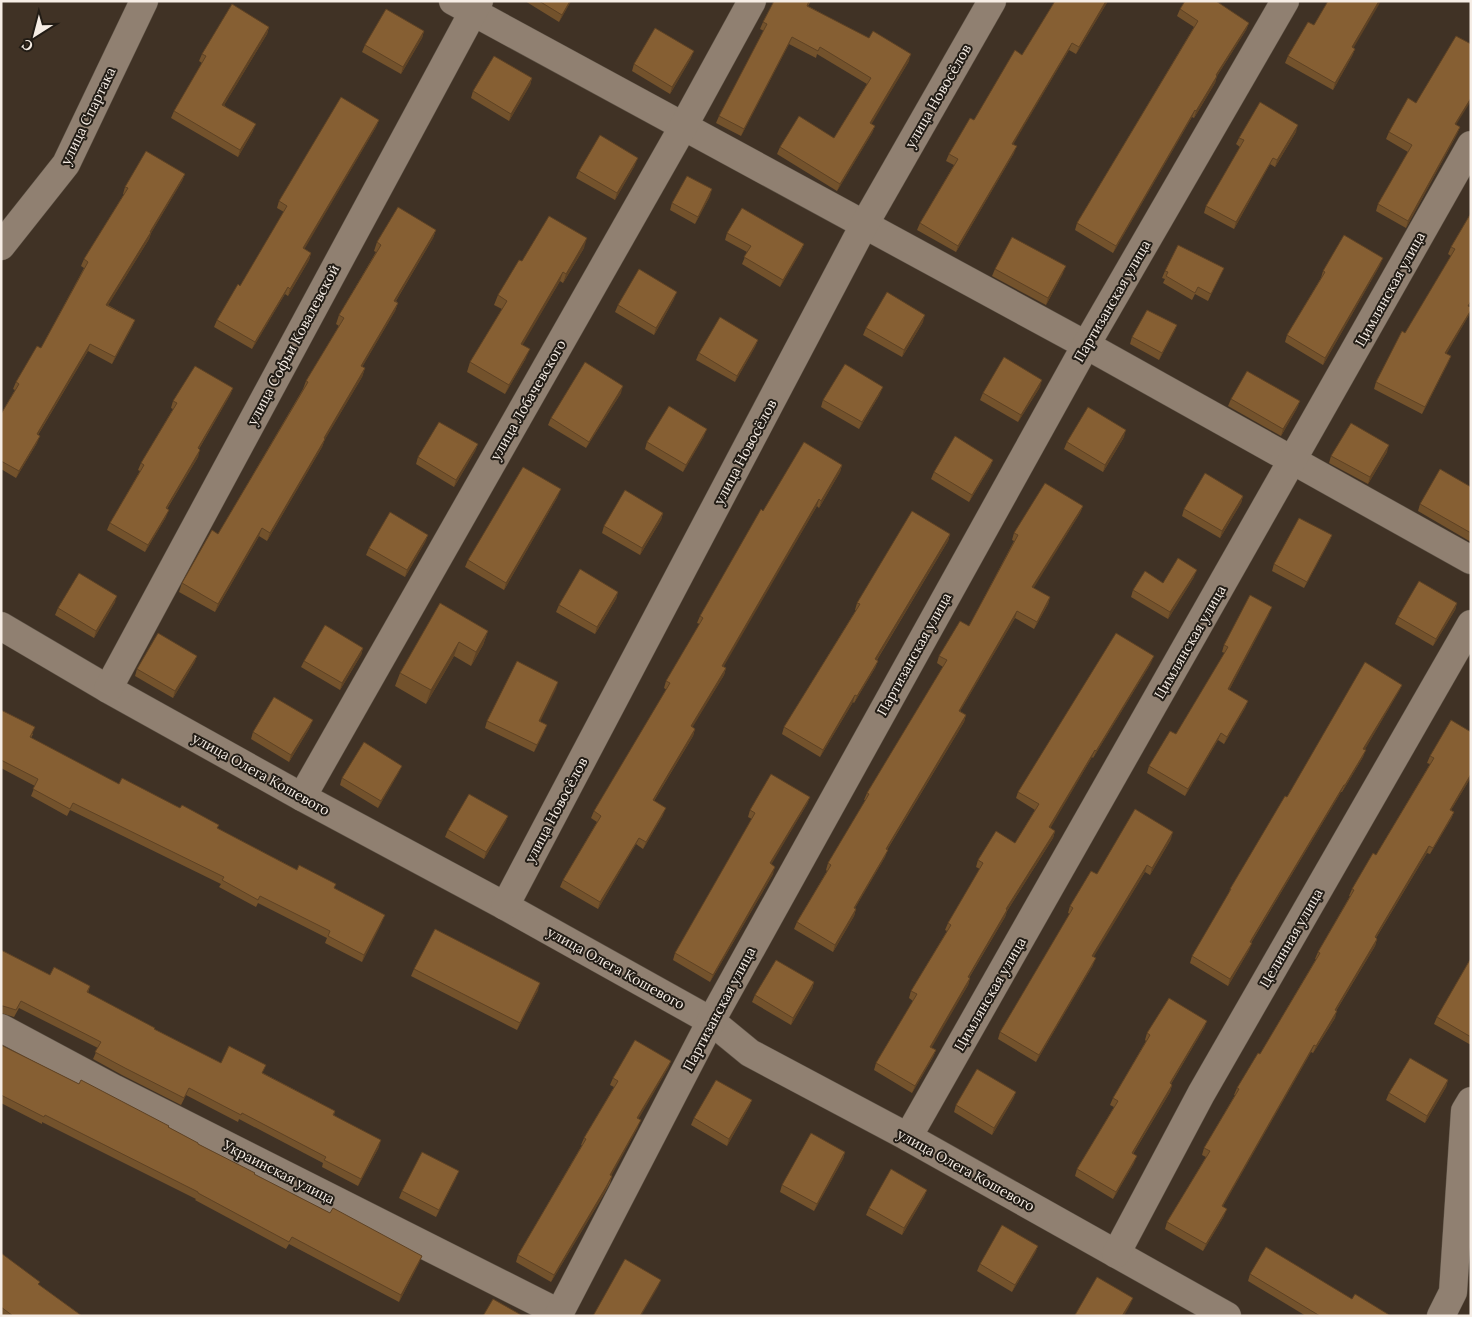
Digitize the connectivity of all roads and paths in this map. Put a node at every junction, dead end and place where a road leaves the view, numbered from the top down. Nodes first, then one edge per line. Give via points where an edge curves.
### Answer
1 (144, 1) edge
2 (752, 1) edge
3 (992, 1) edge
4 (1285, 1) edge
5 (468, 5) edge
6 (683, 126) junction
7 (1471, 146) edge
8 (864, 225) junction
9 (1, 246) edge
10 (1086, 345) junction
11 (1293, 461) junction
12 (1471, 560) edge
13 (1471, 624) edge
14 (1, 626) edge
15 (108, 688) junction
16 (302, 798) junction
17 (505, 906) junction
18 (711, 1021) junction
19 (1, 1028) edge
20 (1471, 1101) edge
21 (908, 1137) junction
22 (1116, 1254) junction
23 (558, 1315) edge
24 (1226, 1316) edge
25 (1441, 1316) edge

1 - 9 street, улица Спартака via 66,164
2 - 6 street, улица Лобачевского
3 - 8 street, улица Новосёлов
4 - 10 street, Партизанская улица
5 - 6 street
5 - 15 street, улица Софьи Ковалевской
6 - 8 street
6 - 16 street, улица Лобачевского
7 - 11 street, Цимлянская улица
8 - 10 street
8 - 17 street, улица Новосёлов
10 - 11 street
10 - 18 street, Партизанская улица
11 - 12 street
11 - 21 street, Цимлянская улица
13 - 22 street, Целинная улица via 1201,1094
14 - 15 street, улица Олега Кошевого
15 - 16 street, улица Олега Кошевого
16 - 17 street, улица Олега Кошевого
17 - 18 street, улица Олега Кошевого
18 - 21 street, улица Олега Кошевого via 750,1053
18 - 23 street, Партизанская улица
19 - 23 street, Украинская улица
20 - 25 street via 1465,1111 1453,1292
21 - 22 street, улица Олега Кошевого
22 - 24 street, улица Олега Кошевого

